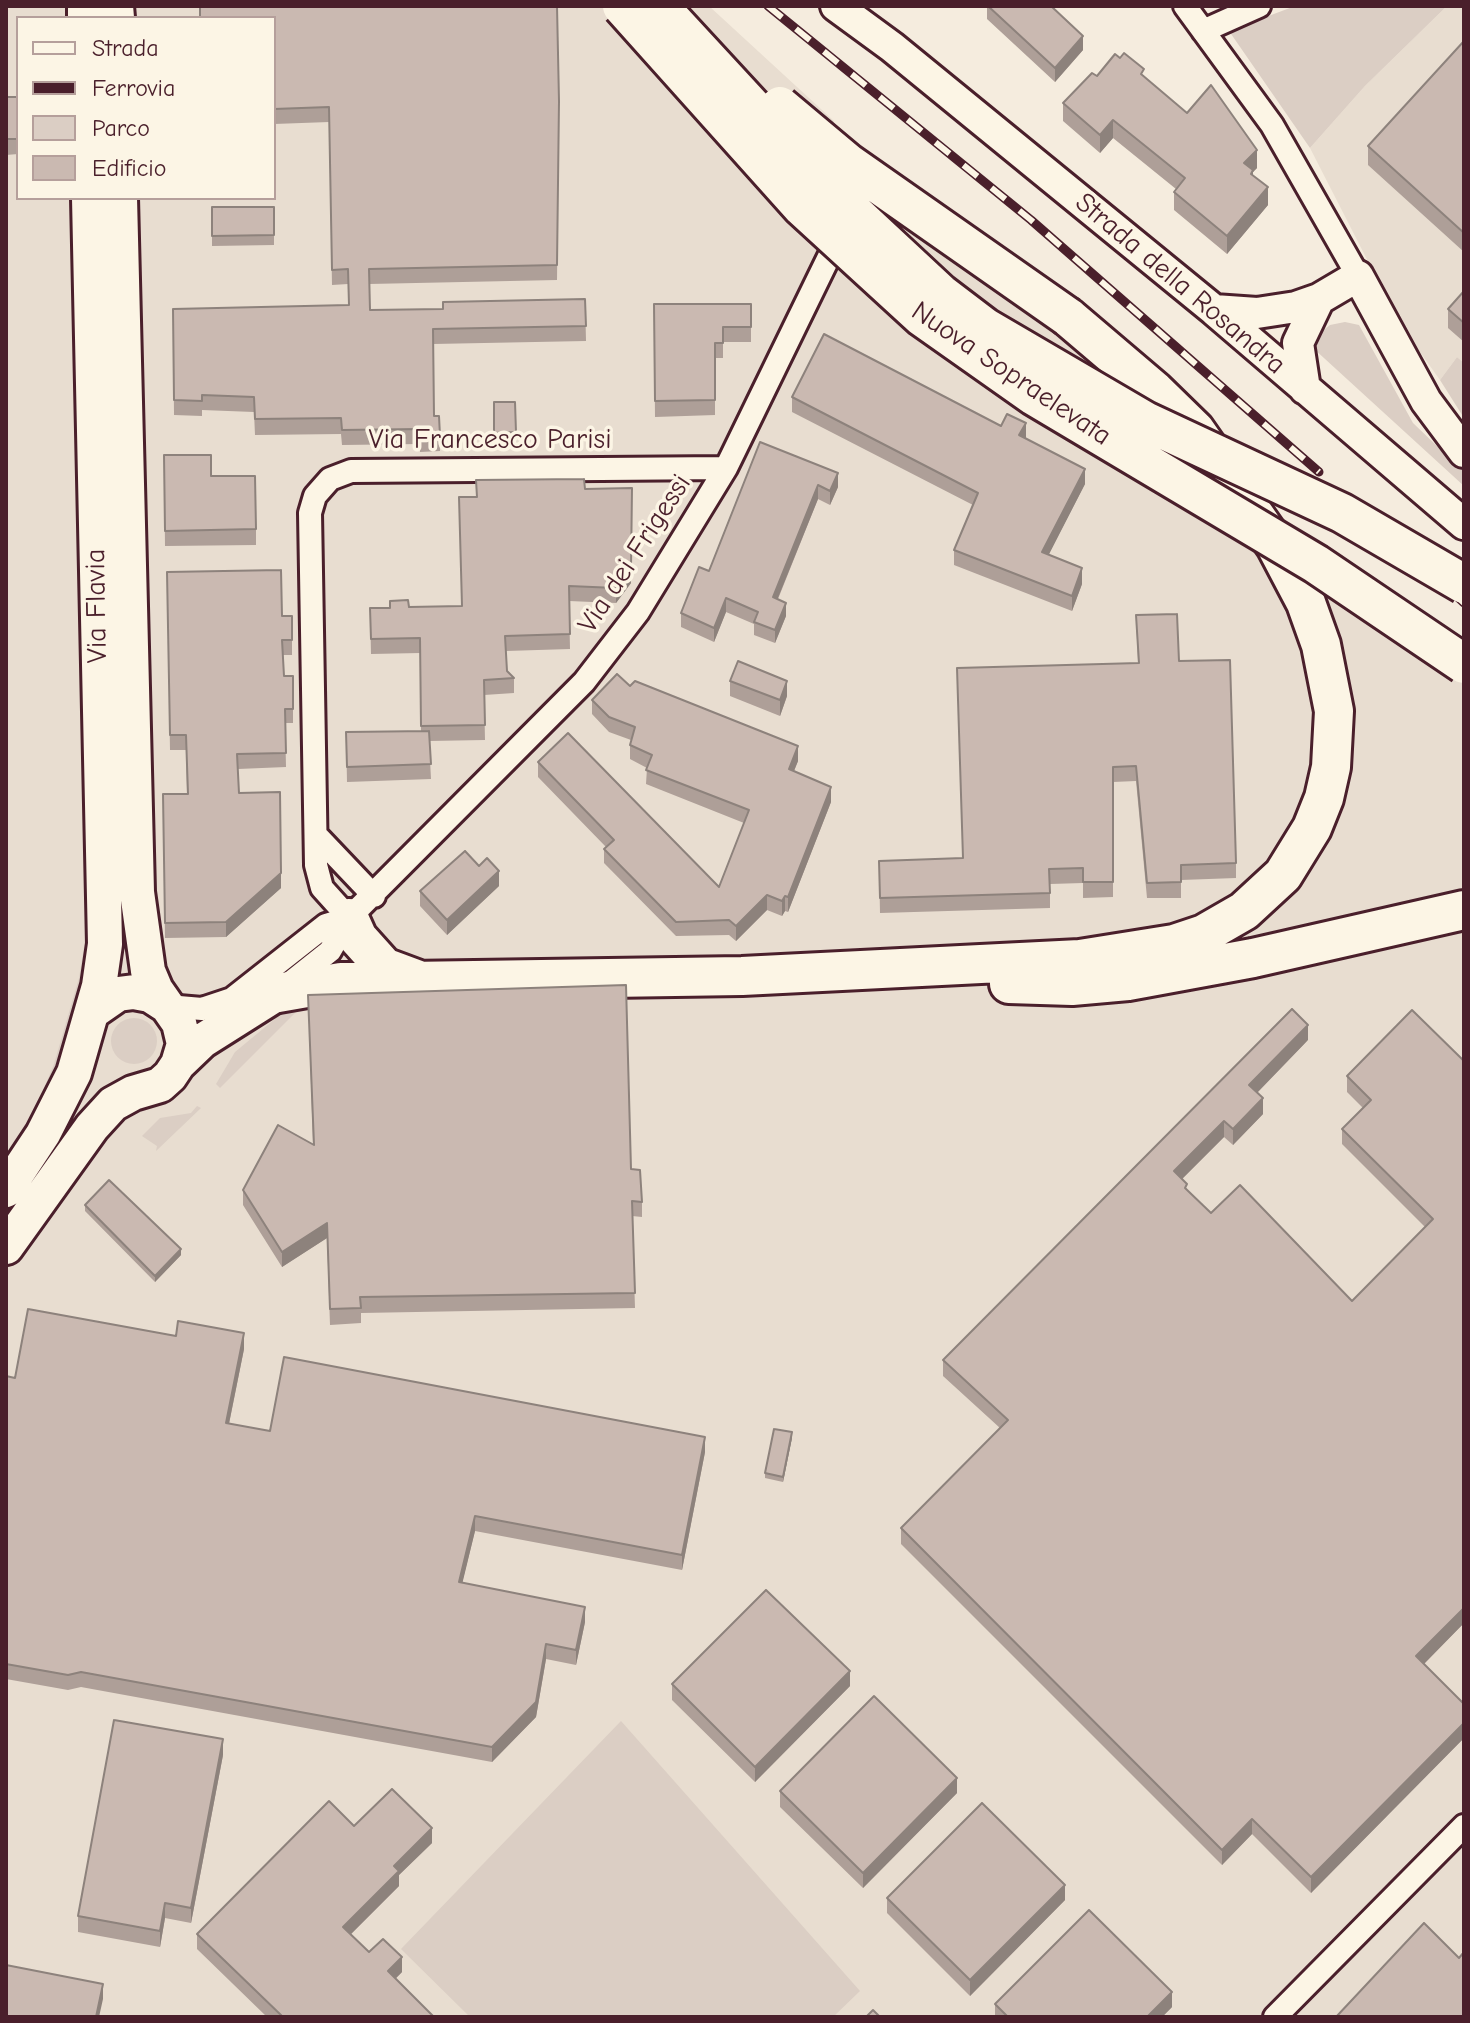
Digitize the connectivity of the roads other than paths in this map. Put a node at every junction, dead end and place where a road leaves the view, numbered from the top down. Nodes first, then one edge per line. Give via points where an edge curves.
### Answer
1 (622, 6) edge
2 (659, 6) edge
3 (675, 6) edge
4 (836, 6) edge
5 (850, 6) edge
6 (1185, 6) edge
7 (1259, 6) edge
8 (1203, 31) junction
9 (892, 47) junction
10 (879, 157) dead end
11 (89, 200) edge
12 (120, 200) edge
13 (1358, 276) junction
14 (1319, 299) junction
15 (1214, 310) junction
16 (1305, 389) junction
17 (1464, 452) edge
18 (726, 468) junction
19 (1464, 524) edge
20 (1464, 584) edge
21 (1464, 664) edge
22 (317, 836) junction
23 (362, 907) junction
24 (1464, 910) edge
25 (1023, 973) junction
26 (424, 981) junction
27 (278, 993) junction
28 (167, 1006) junction
29 (87, 1028) junction
30 (178, 1064) junction
31 (133, 1093) junction
32 (6, 1190) edge
33 (6, 1247) edge
34 (1464, 1826) edge
35 (1275, 2017) edge

1 - 21 highway, Nuova Sopraelevata, bridge via 802,207 922,317 1034,396 1316,564
2 - 20 highway, Nuova Sopraelevata, bridge via 825,186 940,293 986,328 1145,421 1342,513
3 - 25 highway, bridge via 805,129 1068,317 1155,391 1195,430 1231,479 1306,603 1329,679 1334,738 1324,798 1283,875 1226,923 1174,944
4 - 9 main road, Strada della Rosandra
5 - 9 main road, Strada della Rosandra
6 - 8 street
7 - 8 street
8 - 13 street via 1272,125
9 - 15 main road, Strada della Rosandra
10 - 18 street, Via dei Frigessi
11 - 29 main road, Via Flavia via 105,944
12 - 28 main road, Via Flavia via 137,892 148,971
13 - 14 main road
13 - 17 main road via 1426,401
14 - 15 main road via 1257,313
14 - 16 main road via 1298,343
15 - 16 main road, Strada della Rosandra
16 - 19 main road, Strada della Rosandra
18 - 22 street, Via Francesco Parisi via 351,471 330,479 315,496 310,513
18 - 23 street, Via dei Frigessi via 638,612 584,682
22 - 23 street
22 - 23 street, Via Francesco Parisi via 322,888
23 - 26 highway via 358,938 384,967
23 - 27 street, Via dei Frigessi via 330,951
23 - 28 street, Via dei Frigessi via 326,925 224,1003 202,1009
24 - 25 highway via 1159,976 1072,986
25 - 26 highway
26 - 27 highway via 341,982
27 - 30 main road via 202,1041
28 - 29 main road via 150,995 118,994
28 - 30 main road, Via Flavia via 182,1033
29 - 31 main road via 85,1057 99,1081
29 - 32 main road, Via Flavia via 74,1073
30 - 31 main road via 160,1085
31 - 33 main road via 113,1104 92,1127
34 - 35 street

